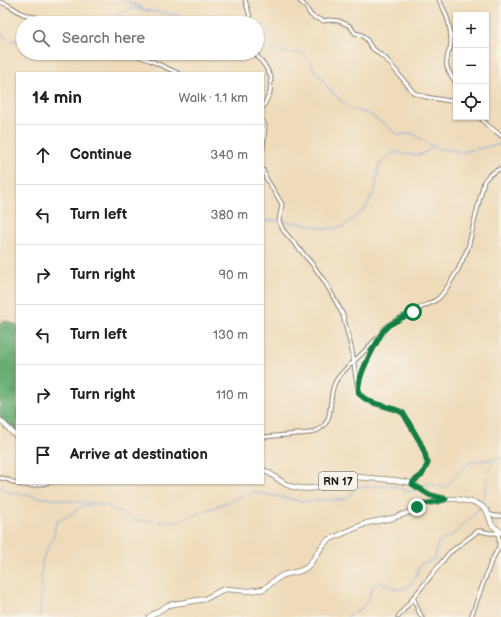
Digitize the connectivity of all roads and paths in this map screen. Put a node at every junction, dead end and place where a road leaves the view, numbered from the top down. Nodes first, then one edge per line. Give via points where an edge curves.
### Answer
1 (245, 0) edge
2 (298, 0) edge
3 (439, 0) edge
4 (0, 2) edge
5 (31, 16) edge
6 (250, 16) edge
7 (149, 60) edge
8 (261, 60) edge
9 (176, 72) edge
10 (453, 78) edge
11 (453, 101) edge
12 (264, 105) edge
13 (483, 120) edge
14 (264, 124) edge
15 (264, 136) edge
16 (501, 136) edge
17 (501, 168) edge
18 (264, 173) edge
19 (383, 331) junction
20 (353, 362) junction
21 (358, 389) junction
22 (0, 420) edge
23 (16, 436) edge
24 (264, 437) edge
25 (264, 471) edge
26 (0, 478) edge
27 (16, 483) edge
28 (19, 484) edge
29 (42, 484) edge
30 (412, 484) junction
31 (446, 499) junction
32 (488, 514) junction
33 (501, 516) edge
34 (500, 533) edge
35 (413, 597) junction
36 (150, 617) edge
37 (398, 617) edge
38 (422, 617) edge
39 (471, 617) edge

1 - 6 street
2 - 11 street via 313,17 324,21 339,21 362,35 371,47 388,60 414,94
3 - 10 street via 451,31 451,45 446,61 447,69
4 - 5 street
7 - 9 street
8 - 12 street via 271,77 270,93
13 - 16 street
14 - 15 street
17 - 19 street via 484,181 468,248 458,270 440,297 389,325
18 - 20 street via 282,204 279,221 283,230 325,282 343,315
19 - 20 street
19 - 21 street via 361,374
20 - 21 street
20 - 24 street via 334,382 328,420 323,427 310,433
21 - 30 street via 364,398 397,410 406,418 428,463 422,475
22 - 23 main road
25 - 30 main road, RN 17 via 287,485 300,488 320,487 356,477
26 - 27 street
28 - 29 street
30 - 31 main road, RN 17 via 430,495
31 - 32 main road, RN 17 via 469,501 482,507
31 - 36 main road via 423,504 393,518 373,524 367,523 328,540 306,568 283,575 264,589 222,590 205,598 168,605
32 - 33 street
32 - 34 main road, RN 17 via 492,525
34 - 35 street via 479,531 469,537 449,553
34 - 39 street via 499,547
35 - 37 street
35 - 38 street

